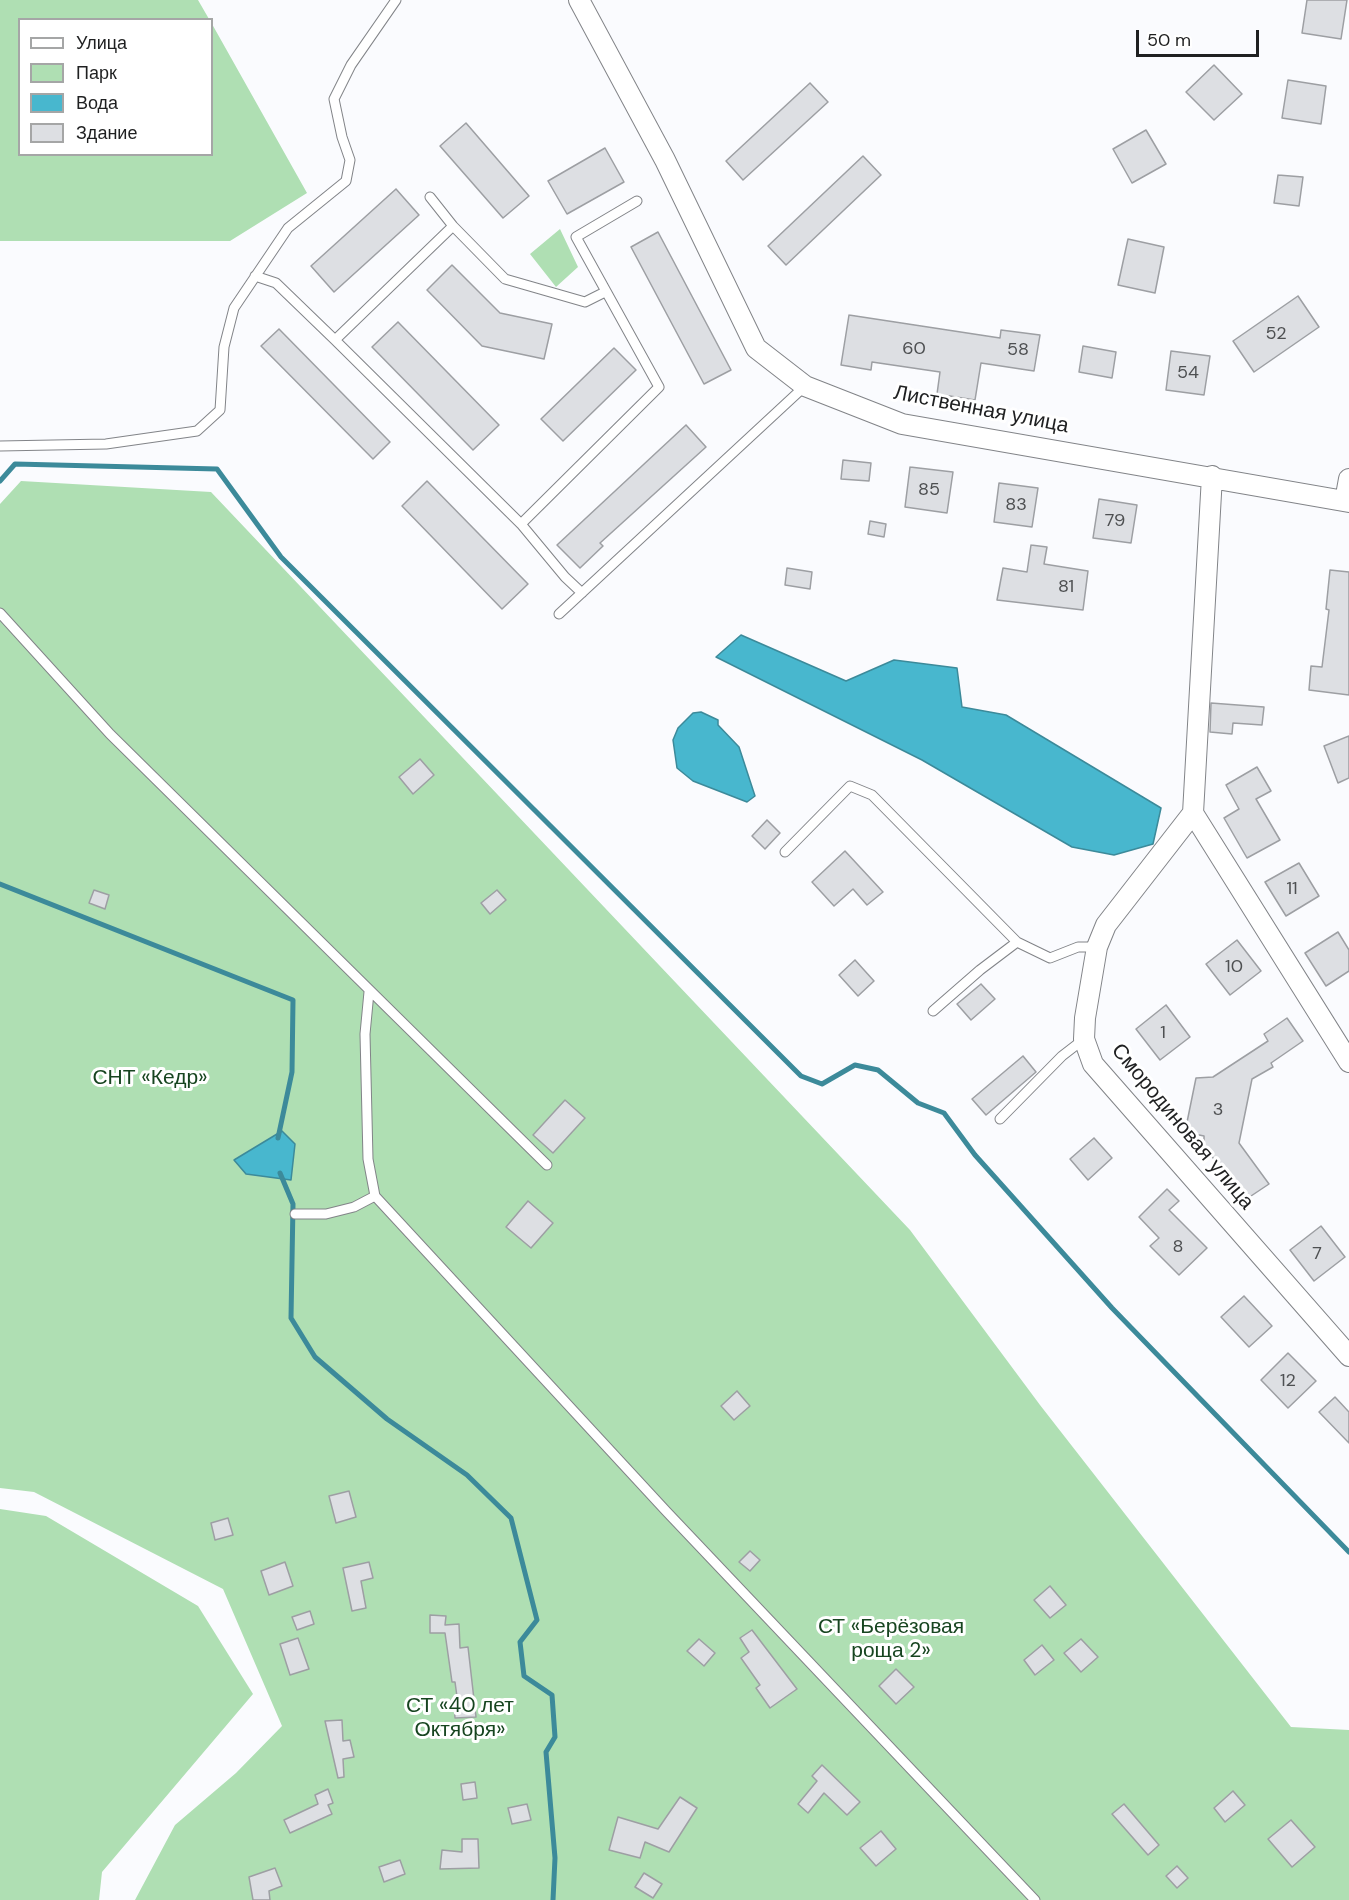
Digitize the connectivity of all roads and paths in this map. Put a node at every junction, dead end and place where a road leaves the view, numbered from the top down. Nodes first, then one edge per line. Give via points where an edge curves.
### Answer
1 (396, 0) edge
2 (579, 0) edge
3 (430, 197) dead end
4 (637, 201) dead end
5 (453, 226) junction
6 (255, 276) junction
7 (605, 292) junction
8 (336, 340) junction
9 (805, 386) junction
10 (0, 446) edge
11 (1212, 476) junction
12 (1349, 479) edge
13 (1347, 501) edge
14 (521, 524) junction
15 (582, 593) junction
16 (0, 613) edge
17 (559, 614) dead end
18 (1193, 813) junction
19 (785, 852) dead end
20 (1017, 942) junction
21 (1097, 947) junction
22 (369, 992) junction
23 (933, 1011) dead end
24 (1084, 1039) junction
25 (1349, 1062) edge
26 (1000, 1119) dead end
27 (547, 1165) dead end
28 (375, 1196) junction
29 (295, 1214) dead end
30 (1349, 1356) edge
31 (1035, 1900) edge

1 - 6 lane via 351,65 334,99 350,160 346,180 288,228
2 - 9 street, Лиственная улица via 664,160 756,348
3 - 5 lane
4 - 7 lane via 576,237
5 - 7 lane via 505,279 585,302
5 - 8 lane
6 - 8 lane via 276,283
6 - 10 lane via 234,308 224,347 220,410 197,431 106,444
7 - 14 lane via 659,387
8 - 14 lane
9 - 11 street, Лиственная улица via 902,424
9 - 15 lane
11 - 13 street, Лиственная улица
11 - 18 street
12 - 13 street
14 - 15 lane
15 - 17 lane
16 - 22 lane via 110,734
18 - 21 street, Смородиновая улица via 1106,925
18 - 25 street
19 - 20 lane via 850,786 872,795
20 - 21 lane via 1050,958 1078,947
20 - 23 lane
21 - 24 street, Смородиновая улица
22 - 27 lane
22 - 28 lane via 365,1034 368,1159
24 - 26 lane
24 - 30 street, Смородиновая улица via 1093,1064
28 - 29 lane via 354,1207 326,1214
28 - 31 lane via 666,1511

